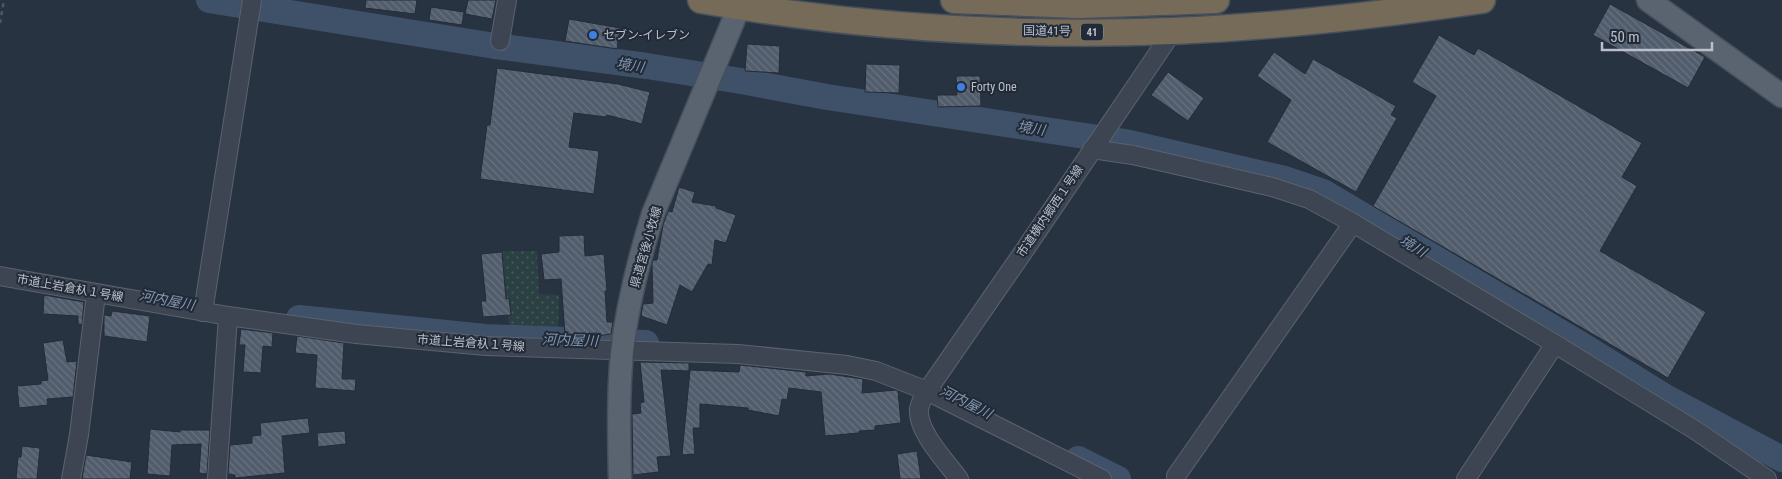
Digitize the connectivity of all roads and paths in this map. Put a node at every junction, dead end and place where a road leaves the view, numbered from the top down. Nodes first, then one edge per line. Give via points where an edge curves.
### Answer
1 (4, 0) edge
2 (252, 0) edge
3 (507, 0) edge
4 (701, 0) edge
5 (954, 0) edge
6 (1216, 0) edge
7 (1482, 0) edge
8 (1648, 0) edge
9 (740, 3) edge
10 (0, 23) edge
11 (1173, 31) junction
12 (500, 41) dead end
13 (1782, 96) edge
14 (1092, 150) junction
15 (1352, 223) junction
16 (0, 276) edge
17 (96, 294) junction
18 (203, 312) junction
19 (228, 316) junction
20 (1555, 344) junction
21 (623, 350) junction
22 (927, 391) junction
23 (1176, 476) dead end
24 (71, 479) edge
25 (217, 479) edge
26 (620, 479) edge
27 (959, 479) edge
28 (1102, 479) edge
29 (1466, 479) edge
30 (1767, 479) edge

1 - 10 path
2 - 18 street
3 - 12 street
4 - 9 highway, 国道41号 / 41
5 - 6 highway via 1078,5
7 - 11 highway, 国道41号 / 41 via 1314,20
8 - 13 main road
9 - 11 highway, 国道41号 / 41 via 838,20 950,28
9 - 21 main road, 県道宮後小牧線 via 653,214 637,273
11 - 14 street, 市道横内郷西１号線
14 - 15 street via 1133,155 1272,187 1309,199
14 - 22 street, 市道横内郷西１号線
15 - 20 street
15 - 23 street
16 - 17 street, 市道上岩倉杁１号線
17 - 18 street, 市道上岩倉杁１号線
17 - 24 street via 80,435
18 - 19 street, 市道上岩倉杁１号線
19 - 21 street, 市道上岩倉杁１号線 via 356,334 486,346
19 - 25 street
20 - 29 street
20 - 30 street via 1695,430
21 - 22 street, 市道上岩倉杁１号線 via 738,354 847,365 876,371
21 - 26 main road, 県道宮後小牧線
22 - 27 street, 市道横内郷西１号線 via 919,408 923,430
22 - 28 street, 市道上岩倉杁１号線

